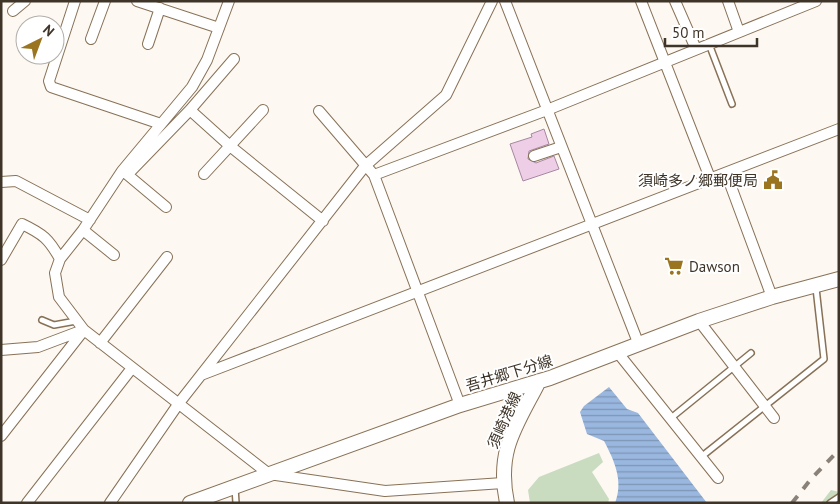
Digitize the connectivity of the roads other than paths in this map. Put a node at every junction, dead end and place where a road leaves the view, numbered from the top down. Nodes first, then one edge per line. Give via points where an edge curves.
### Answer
1 (25, 1) edge
2 (75, 1) edge
3 (105, 1) edge
4 (137, 1) edge
5 (228, 1) edge
6 (492, 1) edge
7 (505, 1) edge
8 (641, 1) edge
9 (674, 1) edge
10 (728, 1) edge
11 (816, 1) edge
12 (160, 8) junction
13 (13, 11) dead end
14 (219, 28) junction
15 (739, 32) junction
16 (91, 39) dead end
17 (148, 44) dead end
18 (709, 44) junction
19 (696, 48) junction
20 (234, 59) dead end
21 (664, 62) junction
22 (732, 104) dead end
23 (190, 110) junction
24 (263, 110) dead end
25 (547, 110) junction
26 (319, 111) dead end
27 (161, 124) junction
28 (839, 129) edge
29 (230, 146) junction
30 (561, 147) junction
31 (534, 156) dead end
32 (366, 166) junction
33 (125, 172) junction
34 (726, 172) junction
35 (204, 174) dead end
36 (374, 175) junction
37 (710, 178) junction
38 (1, 182) edge
39 (166, 207) dead end
40 (90, 220) junction
41 (323, 221) junction
42 (591, 225) junction
43 (83, 230) junction
44 (114, 255) dead end
45 (168, 257) dead end
46 (60, 259) junction
47 (1, 260) edge
48 (839, 280) edge
49 (816, 285) junction
50 (416, 291) junction
51 (772, 297) junction
52 (42, 320) dead end
53 (76, 321) junction
54 (698, 321) junction
55 (84, 330) junction
56 (100, 343) junction
57 (640, 345) junction
58 (1, 350) edge
59 (618, 353) junction
60 (750, 353) dead end
61 (132, 368) junction
62 (733, 368) junction
63 (201, 375) junction
64 (539, 382) junction
65 (179, 403) junction
66 (460, 405) junction
67 (764, 406) junction
68 (671, 418) junction
69 (774, 418) dead end
70 (1, 436) edge
71 (701, 457) junction
72 (269, 474) junction
73 (718, 478) dead end
74 (503, 483) junction
75 (234, 487) junction
76 (839, 497) edge
77 (216, 498) edge
78 (27, 503) edge
79 (110, 503) edge
80 (190, 503) edge
81 (236, 503) edge
82 (507, 503) edge
83 (830, 503) edge

1 - 13 street
2 - 27 street via 48,81 51,87
3 - 16 street
4 - 12 street
5 - 14 street
6 - 32 street via 446,95
7 - 25 street
8 - 21 street
9 - 19 street
10 - 15 street
11 - 15 street
12 - 14 street
12 - 17 street
14 - 27 street via 208,60 196,80
15 - 18 street
18 - 19 street
18 - 22 lane
19 - 21 street
20 - 23 street
21 - 25 street
21 - 37 street
23 - 29 street
23 - 33 street
24 - 29 street
25 - 30 street
25 - 36 street
26 - 32 street
27 - 33 street
28 - 34 street
29 - 35 street
29 - 41 street
30 - 31 street
30 - 42 street
32 - 36 street
32 - 41 street
33 - 39 street
33 - 40 street
34 - 37 street
34 - 51 street
36 - 50 street
37 - 42 street
38 - 40 street via 16,181
40 - 43 street
41 - 63 street
42 - 50 street
42 - 57 street
43 - 44 street
43 - 46 street
45 - 56 street
46 - 47 street via 50,241 40,232 22,224
46 - 53 street via 55,273 59,297
48 - 49 main road, 吾井郷下分線
49 - 51 main road, 吾井郷下分線
49 - 67 lane via 824,359
50 - 63 street
50 - 66 street
51 - 54 main road, 吾井郷下分線
52 - 53 lane via 54,325
53 - 55 street
54 - 57 main road, 吾井郷下分線
54 - 62 street
55 - 56 street
55 - 58 street via 38,347
55 - 70 street
56 - 61 street
57 - 59 main road, 吾井郷下分線
59 - 64 main road, 吾井郷下分線
59 - 68 street
60 - 62 lane
61 - 65 street
61 - 78 street
62 - 67 street
62 - 68 lane
63 - 65 street
64 - 66 main road, 吾井郷下分線
64 - 74 main road, 須崎港線 via 508,444
65 - 72 street
65 - 79 street
66 - 72 main road, 吾井郷下分線
67 - 69 street
67 - 71 lane
68 - 71 street
71 - 73 street
72 - 74 street via 386,490
72 - 75 main road, 吾井郷下分線
74 - 82 main road, 須崎港線
75 - 77 main road, 吾井郷下分線
75 - 81 lane
76 - 83 lane
77 - 80 main road, 吾井郷下分線

